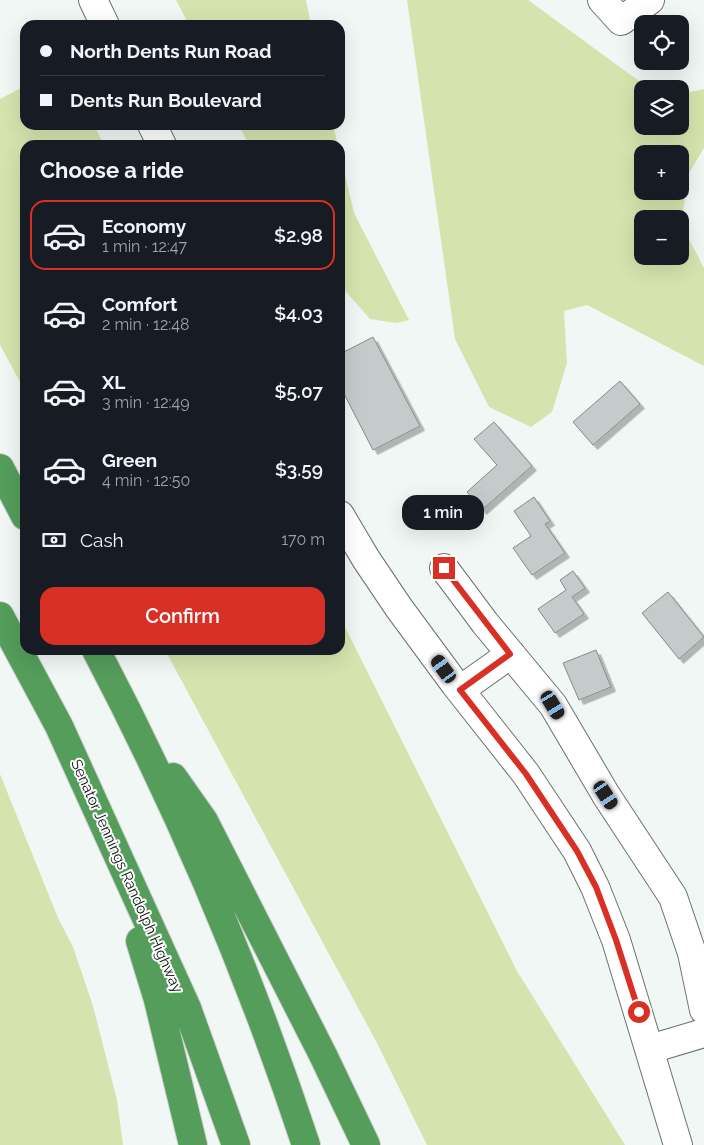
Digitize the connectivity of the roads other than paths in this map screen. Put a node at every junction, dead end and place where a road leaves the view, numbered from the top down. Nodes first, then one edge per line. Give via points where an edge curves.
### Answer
1 (93, 0) edge
2 (602, 0) edge
3 (650, 0) edge
4 (103, 20) edge
5 (0, 468) edge
6 (20, 506) edge
7 (345, 524) edge
8 (444, 568) dead end
9 (0, 616) edge
10 (20, 653) edge
11 (510, 654) junction
12 (21, 655) edge
13 (99, 655) edge
14 (460, 690) junction
15 (137, 728) junction
16 (107, 832) junction
17 (704, 1010) edge
18 (704, 1034) edge
19 (650, 1049) junction
20 (193, 1145) edge
21 (236, 1145) edge
22 (306, 1145) edge
23 (366, 1145) edge
24 (678, 1145) edge

1 - 4 street
2 - 3 street via 622,21
5 - 6 highway
7 - 14 street via 399,608
8 - 11 street
9 - 10 highway, Senator Jennings Randolph Highway
11 - 14 street
11 - 17 street via 553,705 606,795 673,897 692,953
12 - 16 highway, Senator Jennings Randolph Highway via 59,726
13 - 15 highway
14 - 19 street via 526,774 577,851 596,887 616,940
15 - 22 highway via 254,997
15 - 23 highway via 204,821
16 - 20 highway via 158,1000
16 - 21 highway, Senator Jennings Randolph Highway via 187,1008
18 - 19 street
19 - 24 street

